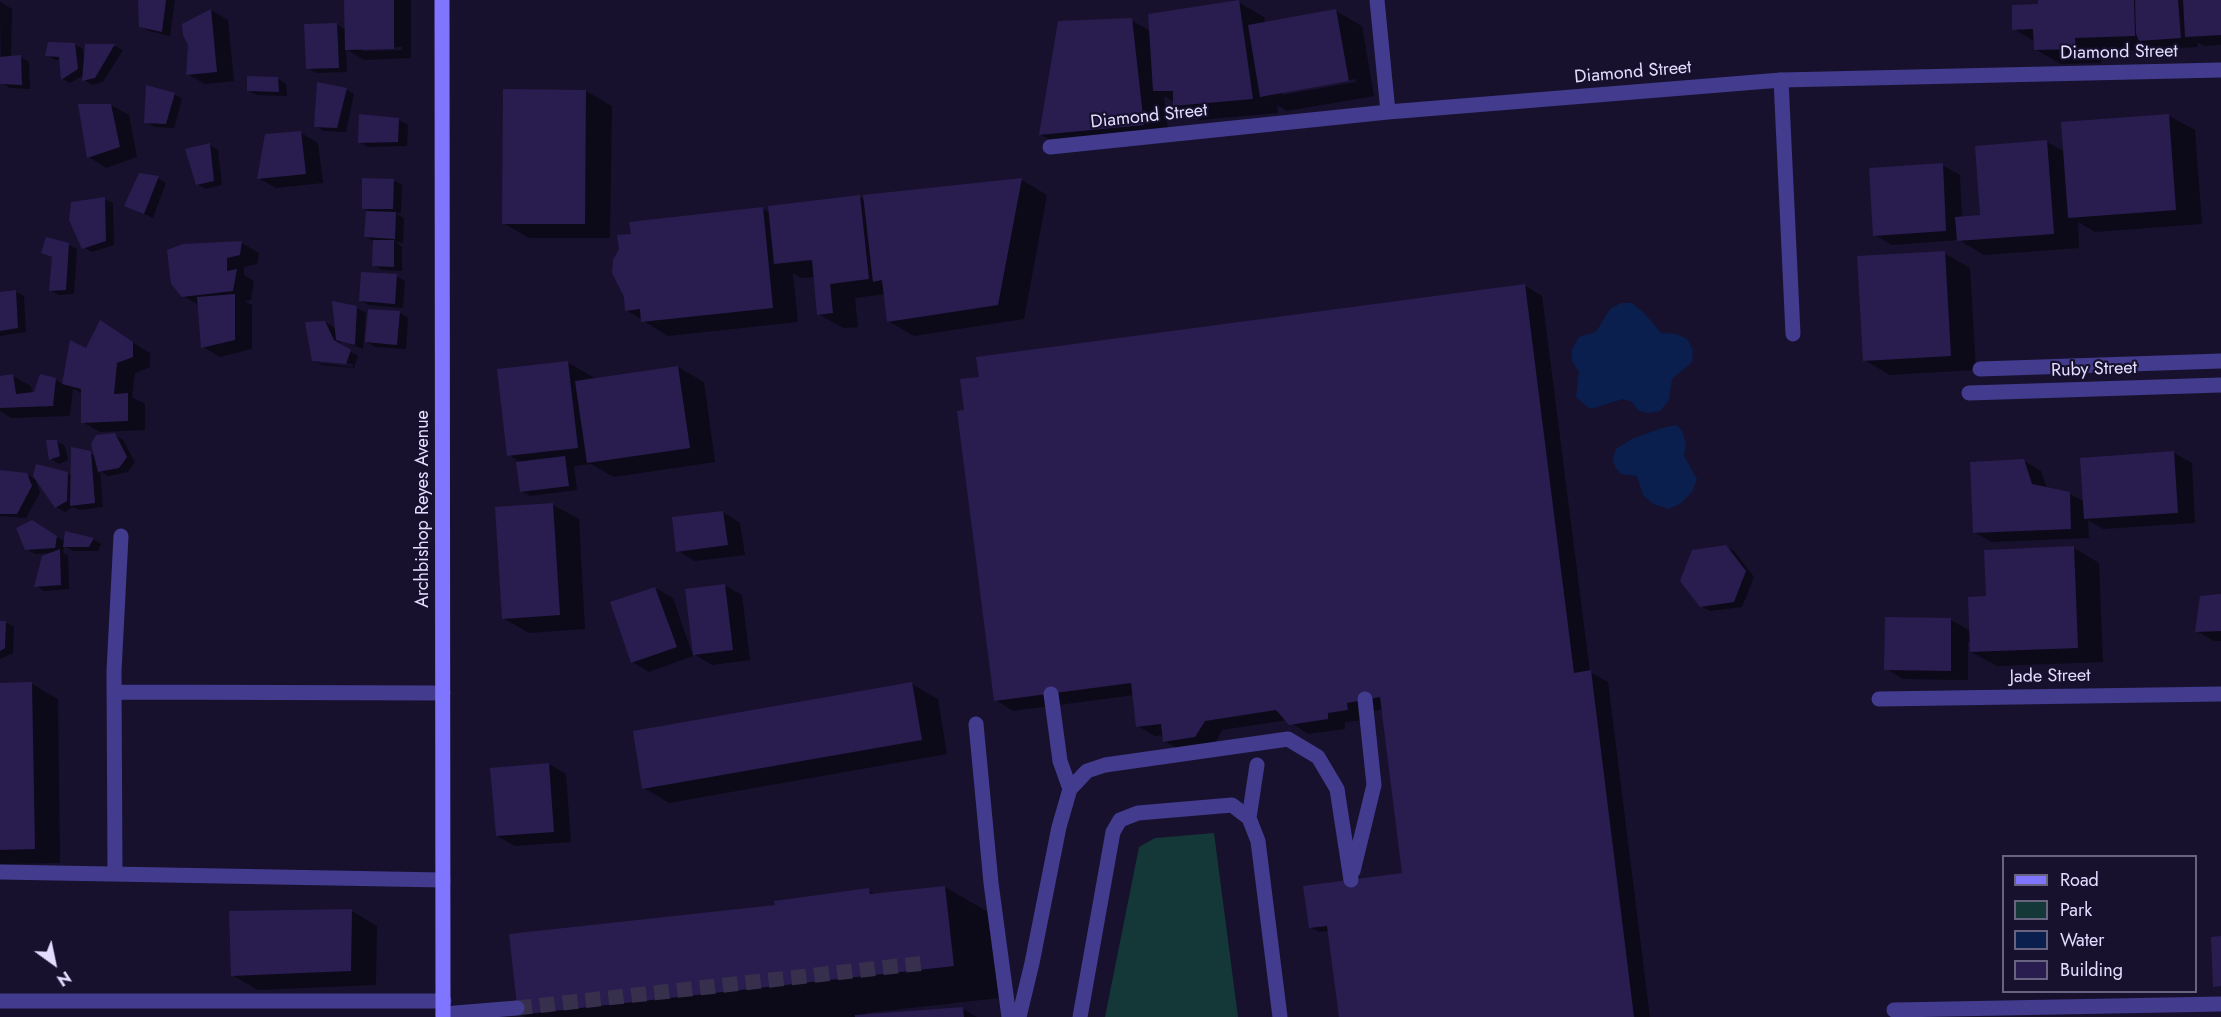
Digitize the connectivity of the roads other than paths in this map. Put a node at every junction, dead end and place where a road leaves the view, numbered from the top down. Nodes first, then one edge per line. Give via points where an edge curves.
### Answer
1 (442, 0) edge
2 (1377, 0) edge
3 (2221, 70) edge
4 (1781, 80) junction
5 (1388, 112) junction
6 (1050, 147) dead end
7 (1793, 334) dead end
8 (2221, 361) edge
9 (1980, 369) dead end
10 (2221, 385) edge
11 (1969, 393) dead end
12 (122, 536) dead end
13 (115, 692) junction
14 (443, 693) junction
15 (1051, 694) dead end
16 (2221, 694) edge
17 (1365, 699) dead end
18 (1879, 699) dead end
19 (976, 724) dead end
20 (1257, 765) dead end
21 (1070, 789) junction
22 (1250, 818) junction
23 (0, 872) edge
24 (115, 874) junction
25 (443, 880) junction
26 (0, 1001) edge
27 (2221, 1004) edge
28 (517, 1008) tunnel mouth
29 (1894, 1010) dead end
30 (444, 1011) edge
31 (2182, 1011) edge
32 (1009, 1017) edge
33 (1019, 1017) edge
34 (1080, 1017) edge
35 (1280, 1017) edge

1 - 14 main road, Archbishop Reyes Avenue
2 - 5 street
3 - 4 street, Diamond Street
4 - 5 street, Diamond Street
4 - 7 street
5 - 6 street, Diamond Street
8 - 9 street
10 - 11 street, Ruby Street
12 - 13 street
13 - 14 street
13 - 24 street
14 - 25 main road, Archbishop Reyes Avenue
15 - 21 street via 1060,761
16 - 18 street, Jade Street
17 - 21 street via 1374,785 1351,880 1337,789 1318,757 1288,739 1105,765 1087,771
19 - 32 street
20 - 22 street
21 - 33 street
22 - 34 street via 1232,805 1138,813 1120,820 1113,832
22 - 35 street via 1258,841
23 - 24 street
24 - 25 street
25 - 30 main road, Archbishop Reyes Avenue
26 - 30 street
27 - 31 street
28 - 30 street
29 - 31 street

